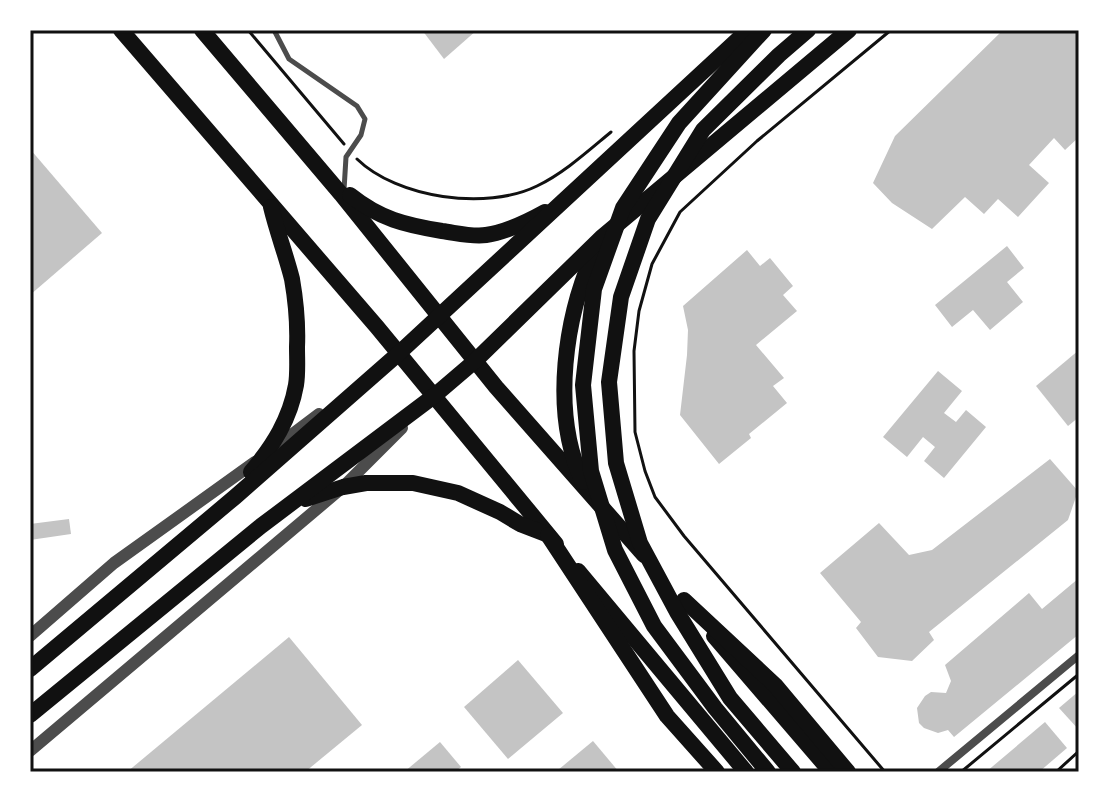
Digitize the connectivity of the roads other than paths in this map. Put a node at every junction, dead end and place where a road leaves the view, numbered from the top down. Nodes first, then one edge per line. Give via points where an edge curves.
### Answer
1 (121, 30) edge
2 (202, 30) edge
3 (274, 30) edge
4 (748, 30) edge
5 (764, 30) edge
6 (808, 30) edge
7 (849, 30) edge
8 (585, 183) junction
9 (343, 192) junction
10 (271, 205) junction
11 (601, 238) junction
12 (440, 316) junction
13 (398, 354) junction
14 (475, 361) junction
15 (434, 396) junction
16 (267, 454) junction
17 (343, 487) junction
18 (589, 494) junction
19 (235, 497) junction
20 (261, 526) junction
21 (548, 535) junction
22 (684, 600) junction
23 (30, 636) edge
24 (1079, 655) edge
25 (30, 669) edge
26 (30, 715) edge
27 (30, 751) edge
28 (717, 772) edge
29 (746, 772) edge
30 (768, 772) edge
31 (793, 772) edge
32 (831, 772) edge
33 (848, 772) edge
34 (938, 772) edge

1 - 10 main road
2 - 9 main road
3 - 9 lane via 289,59 357,106 365,119 346,157
4 - 8 main road
5 - 30 main road via 679,123 623,208 594,289 583,385 591,471 615,550 654,626
6 - 31 main road via 703,130 648,219 621,297 609,382 616,463 640,543 730,698
7 - 11 main road
8 - 9 main road via 549,210 486,235 390,220
8 - 12 main road
9 - 12 main road
10 - 13 main road
10 - 16 main road via 293,289 297,382 282,429
11 - 14 main road
11 - 18 main road via 576,303 565,371 572,449
12 - 13 main road
12 - 14 main road
13 - 15 main road
13 - 16 street
13 - 19 main road
14 - 15 main road
14 - 18 main road
15 - 17 street
15 - 20 main road
15 - 21 main road
16 - 19 main road
16 - 23 street via 114,563
17 - 20 main road via 297,501
17 - 21 main road via 390,482 435,486 480,501
17 - 27 street
18 - 22 main road
19 - 25 main road
20 - 26 main road
21 - 28 main road via 667,716
21 - 29 main road
22 - 32 main road
22 - 33 main road via 775,685
24 - 34 street

